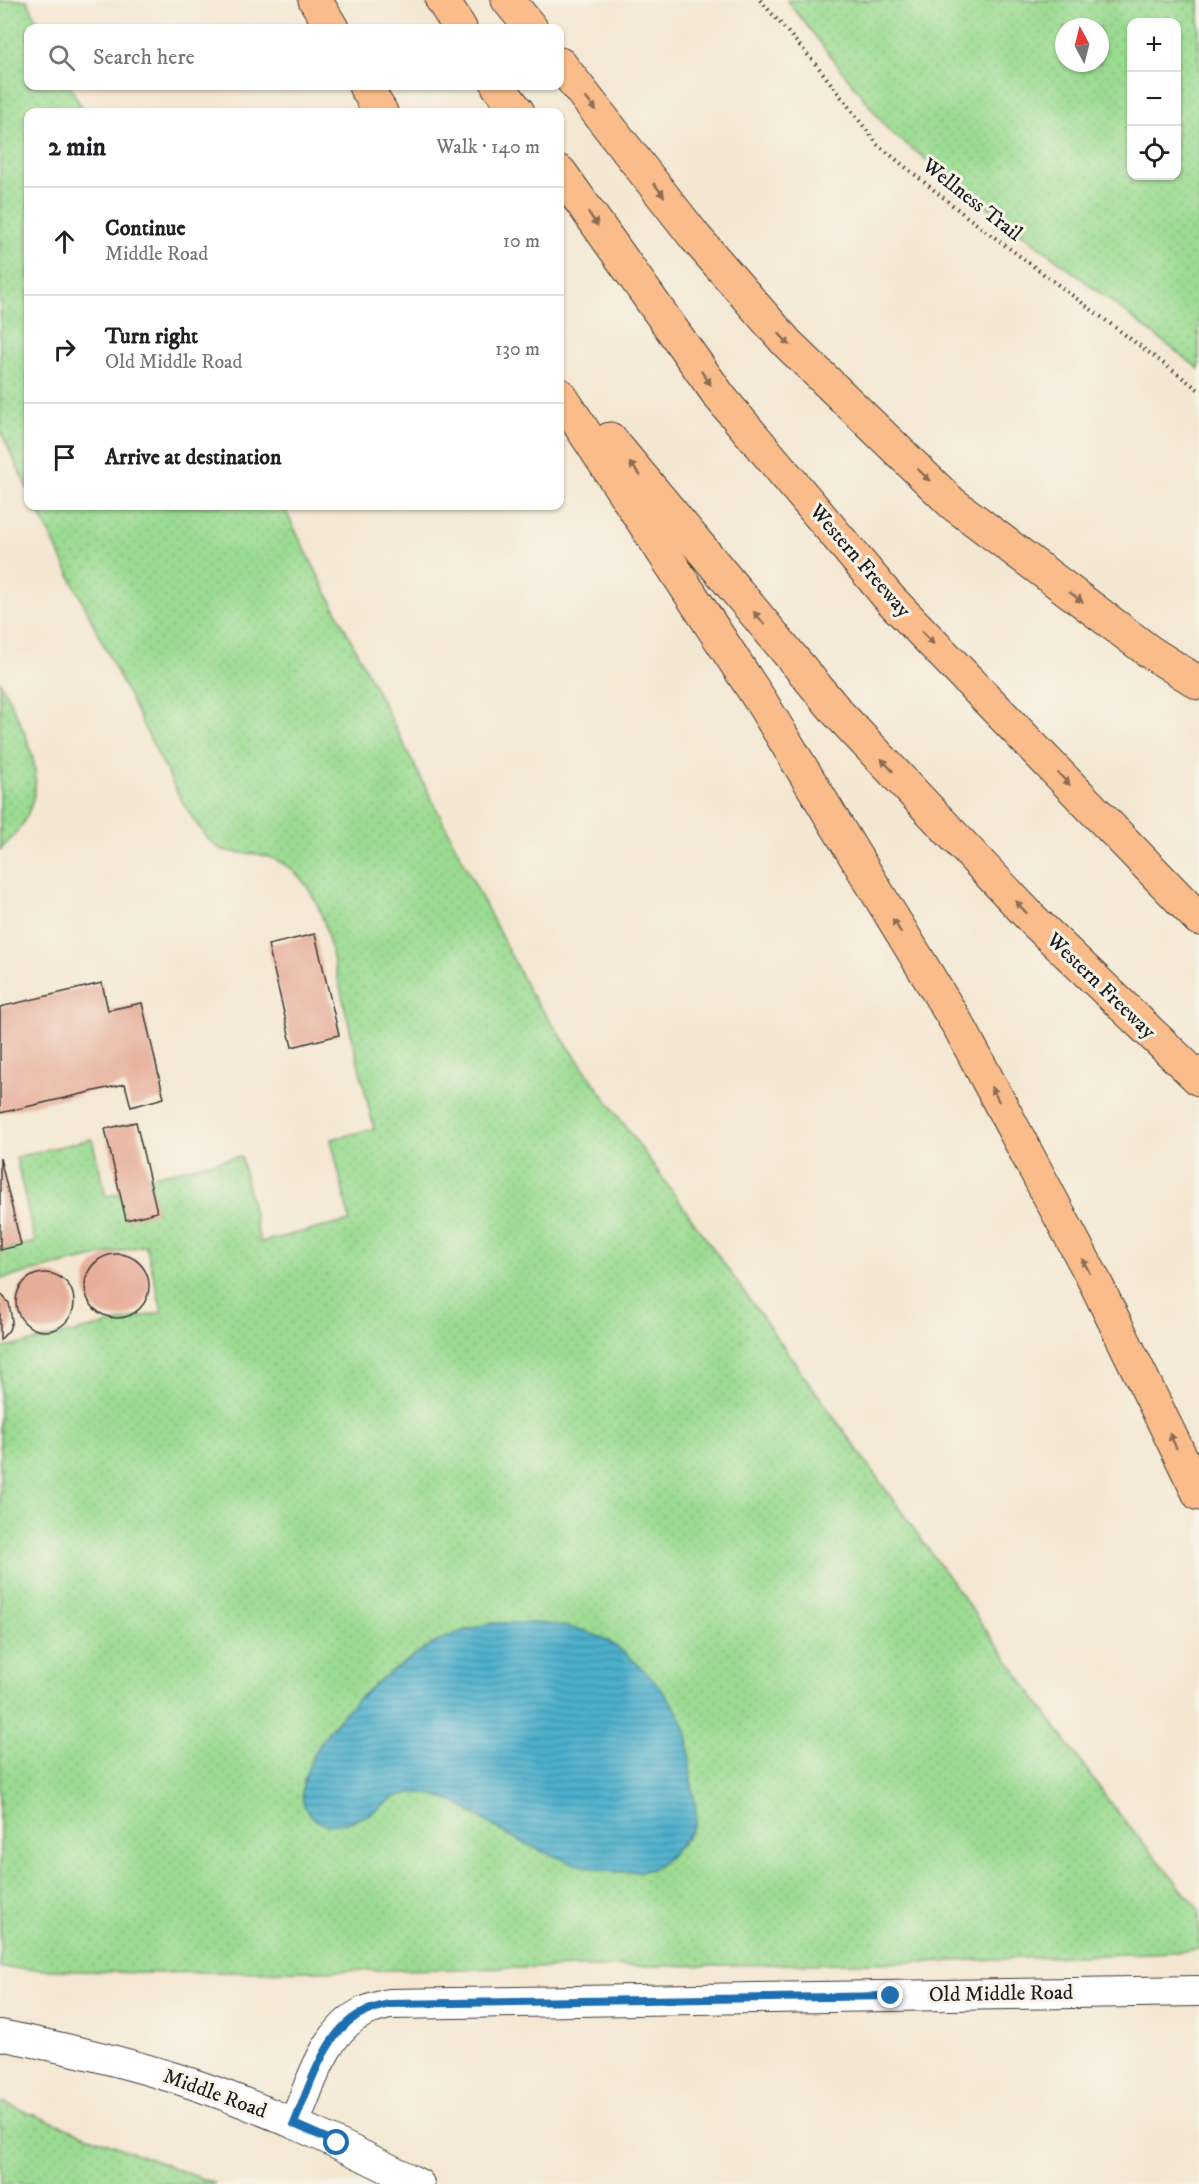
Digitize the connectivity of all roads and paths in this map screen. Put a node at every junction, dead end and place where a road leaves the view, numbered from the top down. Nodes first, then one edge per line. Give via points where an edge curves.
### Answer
1 (315, 0) edge
2 (442, 0) edge
3 (508, 0) edge
4 (760, 0) edge
5 (330, 24) edge
6 (457, 24) edge
7 (528, 24) edge
8 (564, 69) edge
9 (367, 90) edge
10 (501, 90) edge
11 (379, 108) edge
12 (515, 108) edge
13 (564, 178) edge
14 (564, 378) edge
15 (1199, 390) edge
16 (564, 401) edge
17 (1199, 683) edge
18 (1199, 919) edge
19 (1199, 1079) edge
20 (1199, 1494) edge
21 (1199, 1991) edge
22 (0, 2035) edge
23 (294, 2124) junction
24 (420, 2184) edge

1 - 5 highway
2 - 6 highway
3 - 7 highway
4 - 15 path, Wellness Trail via 878,145 966,216
8 -> 17 highway via 695,237 787,344 952,503 1150,652
9 - 11 highway
10 - 12 highway
13 -> 18 highway, Western Freeway via 720,397 890,599
19 -> 14 highway, Western Freeway via 1035,922 838,713
20 -> 16 highway via 1095,1282 961,1030 762,703
21 - 23 street, Old Middle Road via 389,2004 364,2011 347,2023 329,2045
22 - 23 street, Middle Road via 110,2059 182,2080
23 - 24 street, Middle Road

